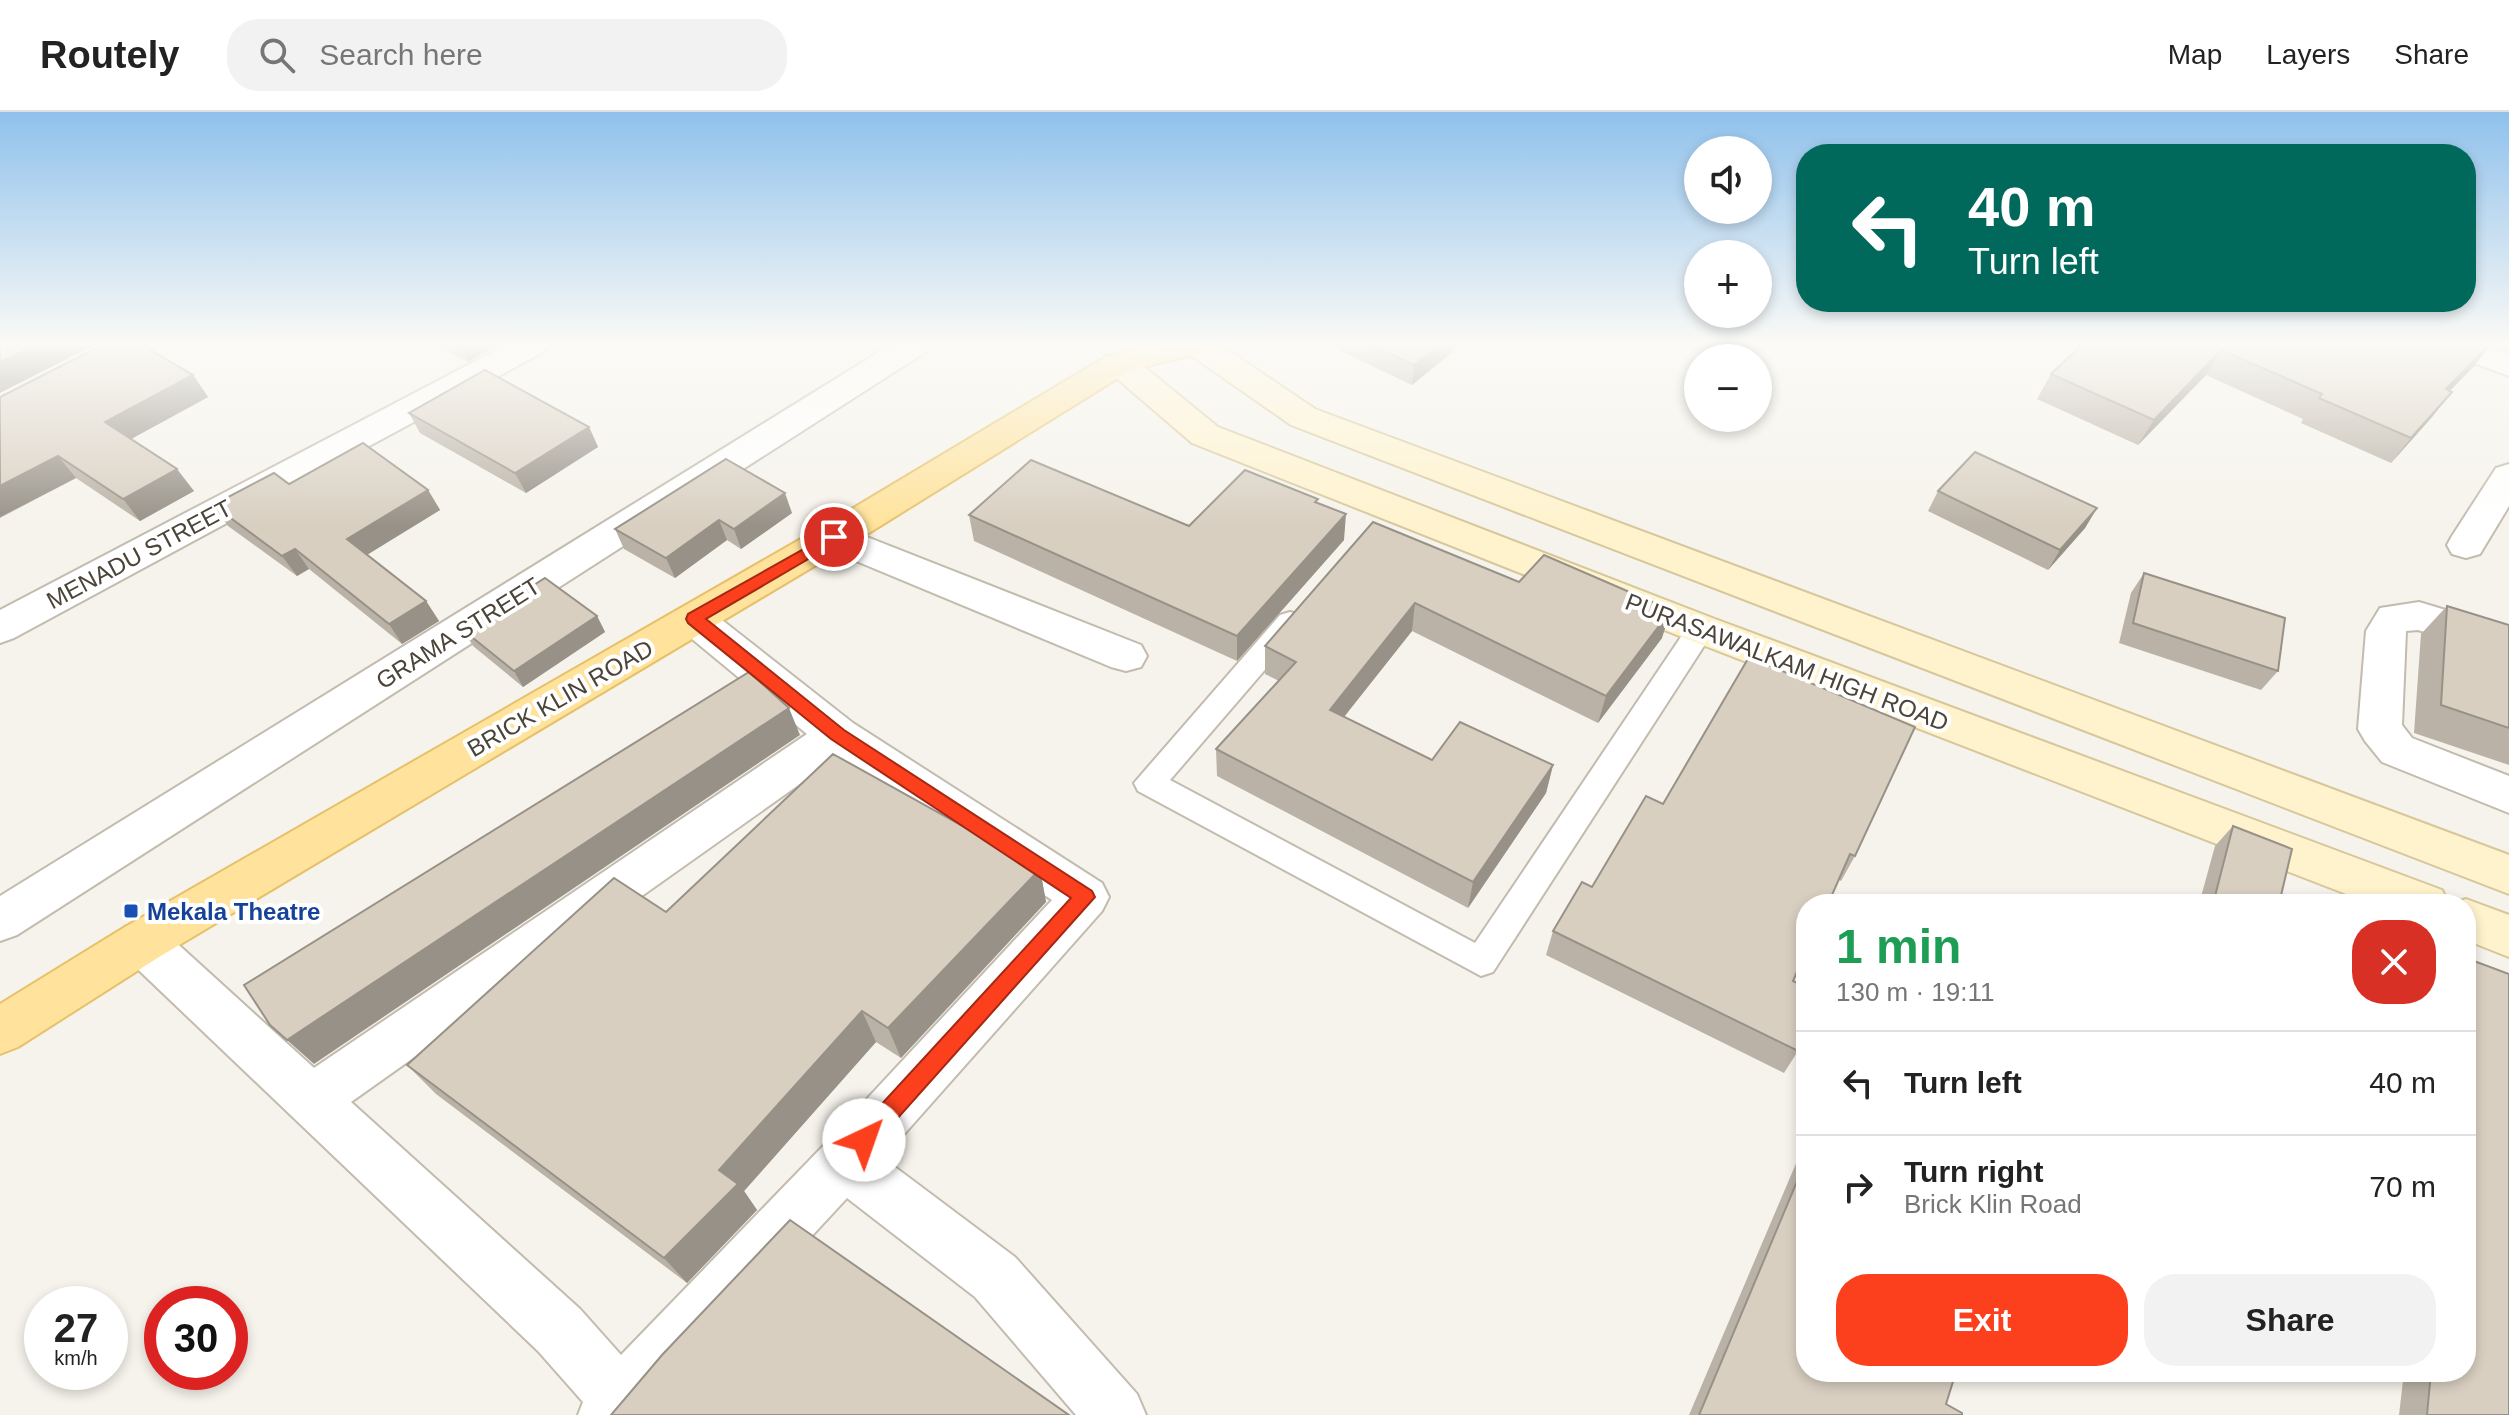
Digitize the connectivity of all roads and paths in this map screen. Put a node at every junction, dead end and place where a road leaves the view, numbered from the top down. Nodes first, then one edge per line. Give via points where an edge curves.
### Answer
1 (419, 405) edge
2 (819, 405) edge
3 (1051, 405) edge
4 (1169, 405) edge
5 (1285, 405) edge
6 (2509, 476) edge
7 (834, 537) junction
8 (2466, 545) dead end
9 (1306, 605) edge
10 (694, 619) junction
11 (0, 628) edge
12 (1701, 629) junction
13 (2509, 644) edge
14 (1126, 656) dead end
15 (838, 735) junction
16 (2509, 795) edge
17 (2509, 875) edge
18 (2399, 894) edge
19 (0, 921) edge
20 (2476, 923) edge
21 (2509, 936) edge
22 (142, 942) junction
23 (0, 1031) edge
24 (311, 1100) junction
25 (844, 1162) junction
26 (614, 1407) edge
27 (1116, 1415) edge

1 - 11 street, MENADU STREET
2 - 19 street, GRAMA STREET
3 - 7 main road, BRICK KLIN ROAD
4 - 12 main road, PURASAWALKAM HIGH ROAD via 1205,435 1379,521
5 - 17 main road via 1303,417
6 - 8 street
7 - 10 main road, BRICK KLIN ROAD
7 - 14 street
9 - 12 lane via 1149,783 1481,962
10 - 15 street
10 - 22 main road, BRICK KLIN ROAD
12 - 18 main road, PURASAWALKAM HIGH ROAD
13 - 16 street via 2419,616 2394,618 2386,631 2380,729 2397,750
15 - 24 street
15 - 25 street via 1085,897
20 - 21 main road
22 - 23 main road, BRICK KLIN ROAD
22 - 24 street
24 - 26 street via 559,1330
25 - 26 street
25 - 27 street via 995,1277

